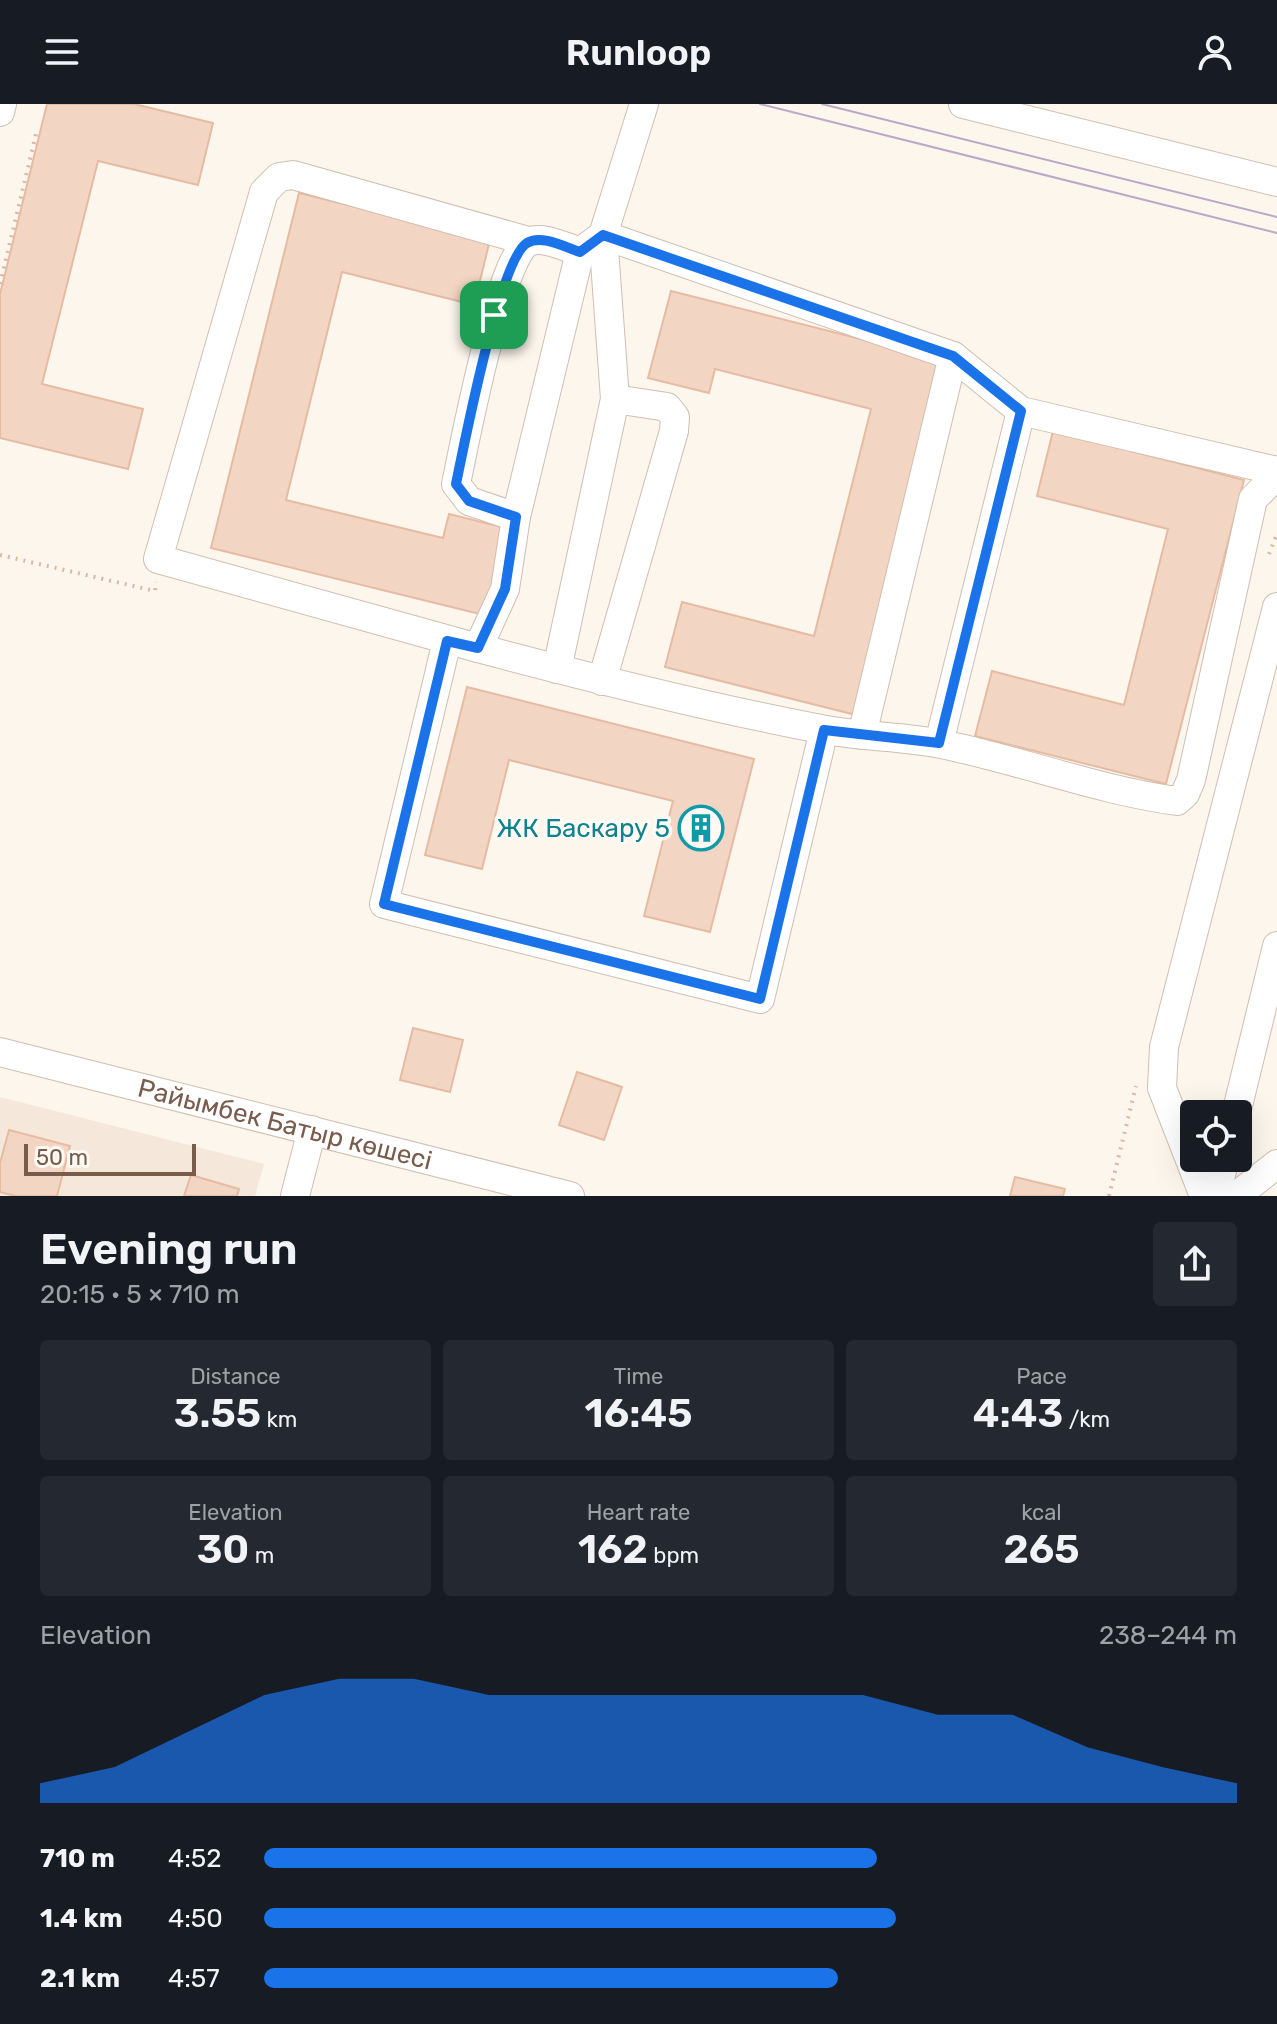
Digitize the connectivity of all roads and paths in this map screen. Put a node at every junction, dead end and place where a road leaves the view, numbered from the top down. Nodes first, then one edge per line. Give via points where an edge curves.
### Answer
1 (2, 104) edge
2 (644, 104) edge
3 (963, 104) edge
4 (0, 112) edge
5 (36, 134) dead end
6 (1277, 160) edge
7 (1217, 167) junction
8 (1277, 182) edge
9 (603, 235) junction
10 (528, 241) junction
11 (580, 252) junction
12 (0, 284) edge
13 (953, 356) junction
14 (615, 399) junction
15 (1021, 411) junction
16 (1277, 473) edge
17 (516, 517) junction
18 (0, 555) edge
19 (158, 559) junction
20 (1277, 607) edge
21 (447, 641) junction
22 (478, 648) junction
23 (1216, 659) junction
24 (557, 669) junction
25 (1260, 674) junction
26 (602, 681) junction
27 (824, 730) junction
28 (862, 735) junction
29 (939, 743) junction
30 (1277, 946) edge
31 (0, 1052) edge
32 (1239, 1100) edge
33 (312, 1130) junction
34 (1277, 1164) edge
35 (1222, 1172) edge
36 (295, 1196) edge
37 (570, 1196) edge
38 (1204, 1196) edge
39 (1216, 1196) edge
40 (1236, 1196) edge

1 - 4 street
2 - 9 street
3 - 7 street
5 - 12 path
6 - 7 street
7 - 8 street
9 - 11 street
9 - 13 street
9 - 14 street
10 - 11 street via 543,240
10 - 17 street via 516,253 494,315 456,484 469,501
10 - 19 street via 293,175 279,177 264,192
11 - 17 street
13 - 15 street
13 - 28 street
14 - 24 street
14 - 26 street via 667,407 675,417
15 - 16 street
15 - 29 street
16 - 23 street via 1253,499
17 - 22 street via 505,589
18 - 19 path via 155,591
19 - 21 street
20 - 25 street
21 - 22 street
21 - 27 street via 384,904 760,999
22 - 24 street
23 - 25 street
23 - 29 street via 1191,780 1177,801
24 - 26 street
25 - 38 street via 1164,1047 1162,1088
26 - 27 street
27 - 28 street
28 - 29 street
30 - 32 street
31 - 33 street, Райымбек Батыр көшесі
33 - 36 street
33 - 37 street, Райымбек Батыр көшесі
34 - 40 street
35 - 39 street

